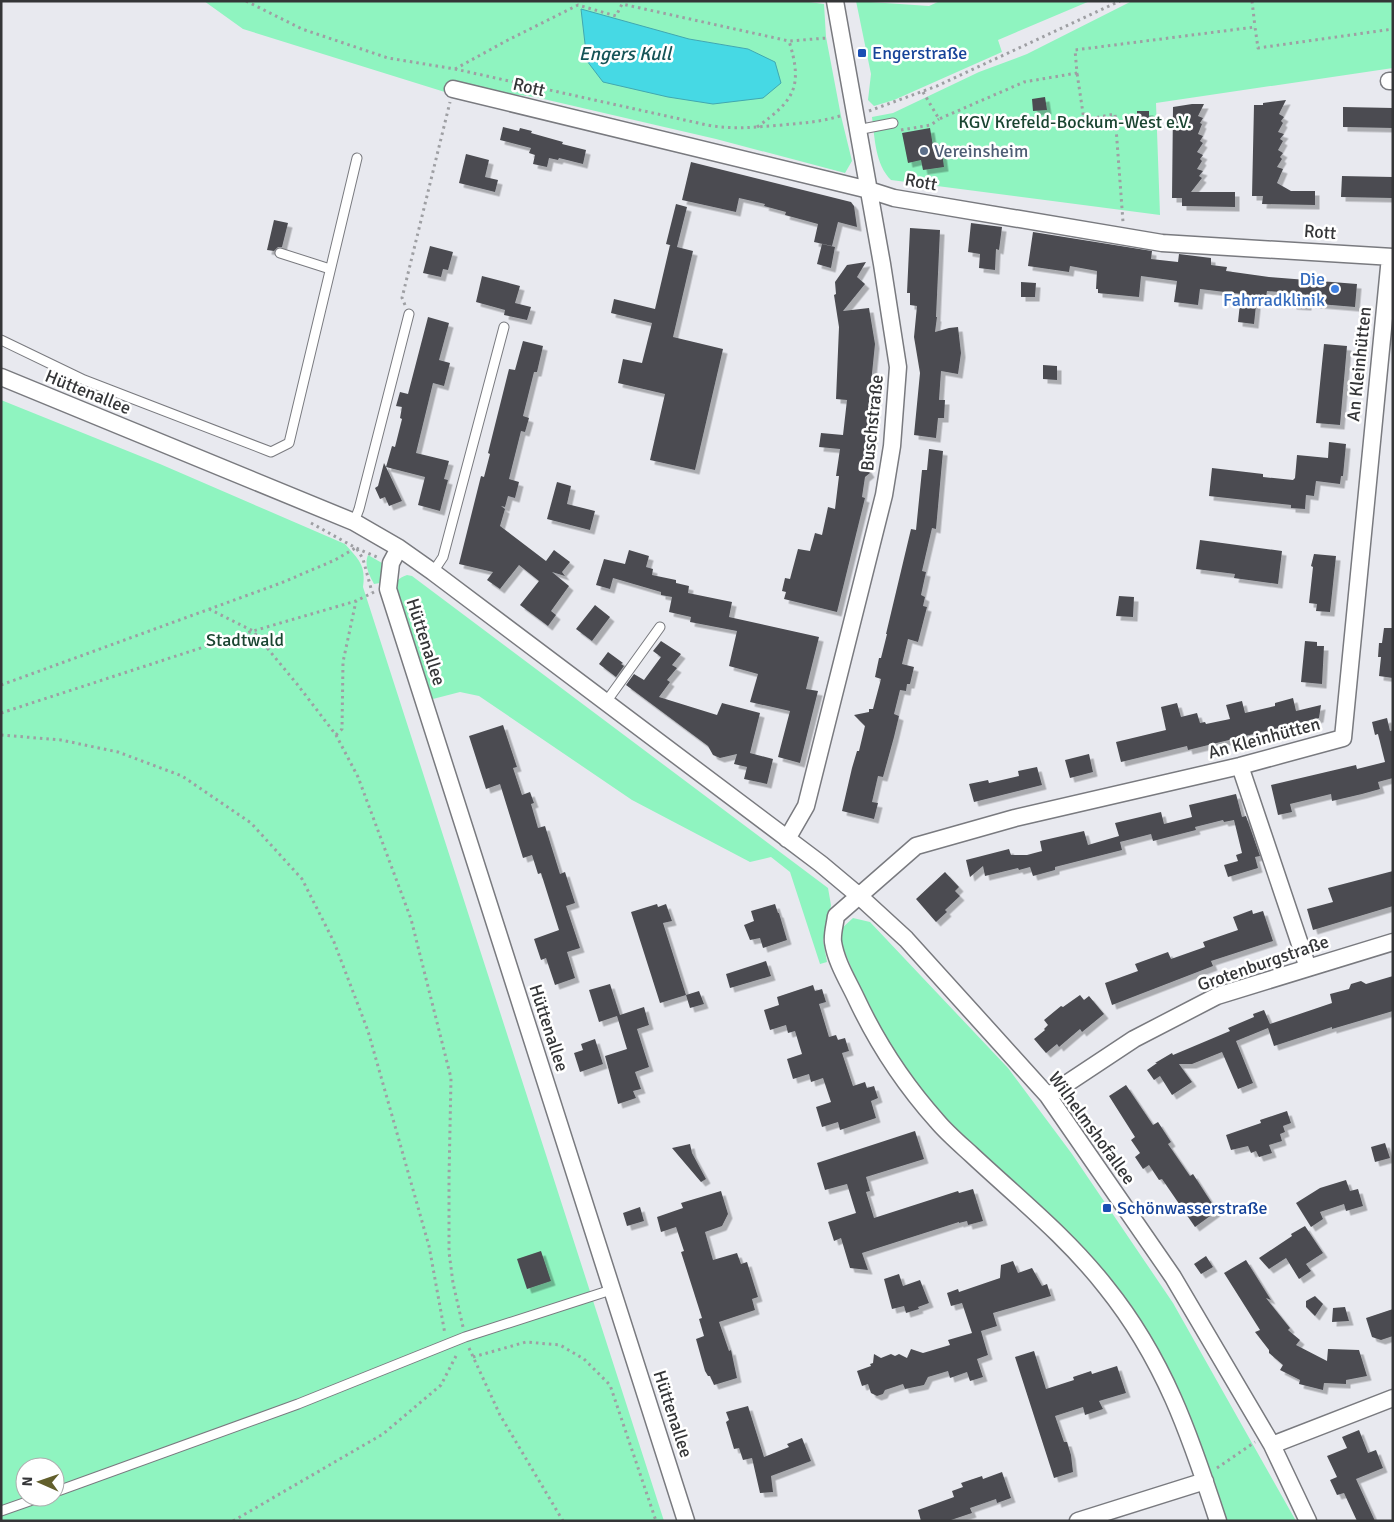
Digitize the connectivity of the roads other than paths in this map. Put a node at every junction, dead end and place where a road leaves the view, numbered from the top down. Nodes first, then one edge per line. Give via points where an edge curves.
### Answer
1 (834, 1) edge
2 (453, 89) road end
3 (892, 123) road end
4 (857, 130) junction
5 (357, 158) dead end
6 (869, 190) junction
7 (280, 254) dead end
8 (1391, 257) edge
9 (330, 269) junction
10 (409, 314) road end
11 (504, 327) dead end
12 (1, 340) edge
13 (1, 377) edge
14 (354, 522) junction
15 (399, 548) junction
16 (433, 572) junction
17 (660, 627) dead end
18 (606, 702) junction
19 (1240, 766) junction
20 (787, 839) junction
21 (858, 895) junction
22 (1393, 942) edge
23 (1308, 968) junction
24 (1048, 1096) junction
25 (611, 1290) junction
26 (1393, 1398) edge
27 (1269, 1440) junction
28 (1204, 1478) junction
29 (65, 1488) edge
30 (15, 1507) edge
31 (1, 1512) edge
32 (686, 1521) edge
33 (1078, 1521) edge
34 (1218, 1521) edge
35 (1308, 1521) edge

1 - 4 street, Buschstraße
2 - 6 street, Rott
3 - 4 lane
4 - 6 street, Buschstraße
5 - 9 lane
6 - 8 street, Rott via 894,198 1162,243
6 - 20 street, Buschstraße via 898,367 892,446 884,495 806,806
7 - 9 lane
8 - 19 street, An Kleinhütten via 1343,738
9 - 12 lane via 289,443 271,452 84,380
10 - 14 lane
11 - 16 lane via 443,557
13 - 14 street, Hüttenallee
14 - 15 street, Hüttenallee
15 - 16 street, Hüttenallee
15 - 25 street, Hüttenallee via 391,563 388,589
16 - 18 street, Hüttenallee
17 - 18 lane
18 - 20 street, Hüttenallee
19 - 21 street, An Kleinhütten via 1015,818 916,846
19 - 23 street
20 - 21 street, Wilhelmshofallee
21 - 24 street, Wilhelmshofallee via 906,939
21 - 28 street via 836,916 833,942 866,1019 896,1070 937,1122 1075,1250 1107,1288 1140,1335 1166,1382 1182,1415
22 - 23 street, Grotenburgstraße
23 - 24 street, Grotenburgstraße via 1217,996 1134,1039
24 - 27 street, Wilhelmshofallee via 1173,1277
25 - 29 lane via 466,1337 298,1404
25 - 32 street, Hüttenallee
26 - 27 street
27 - 35 street, Wilhelmshofallee
28 - 33 street
28 - 34 street
30 - 31 lane

